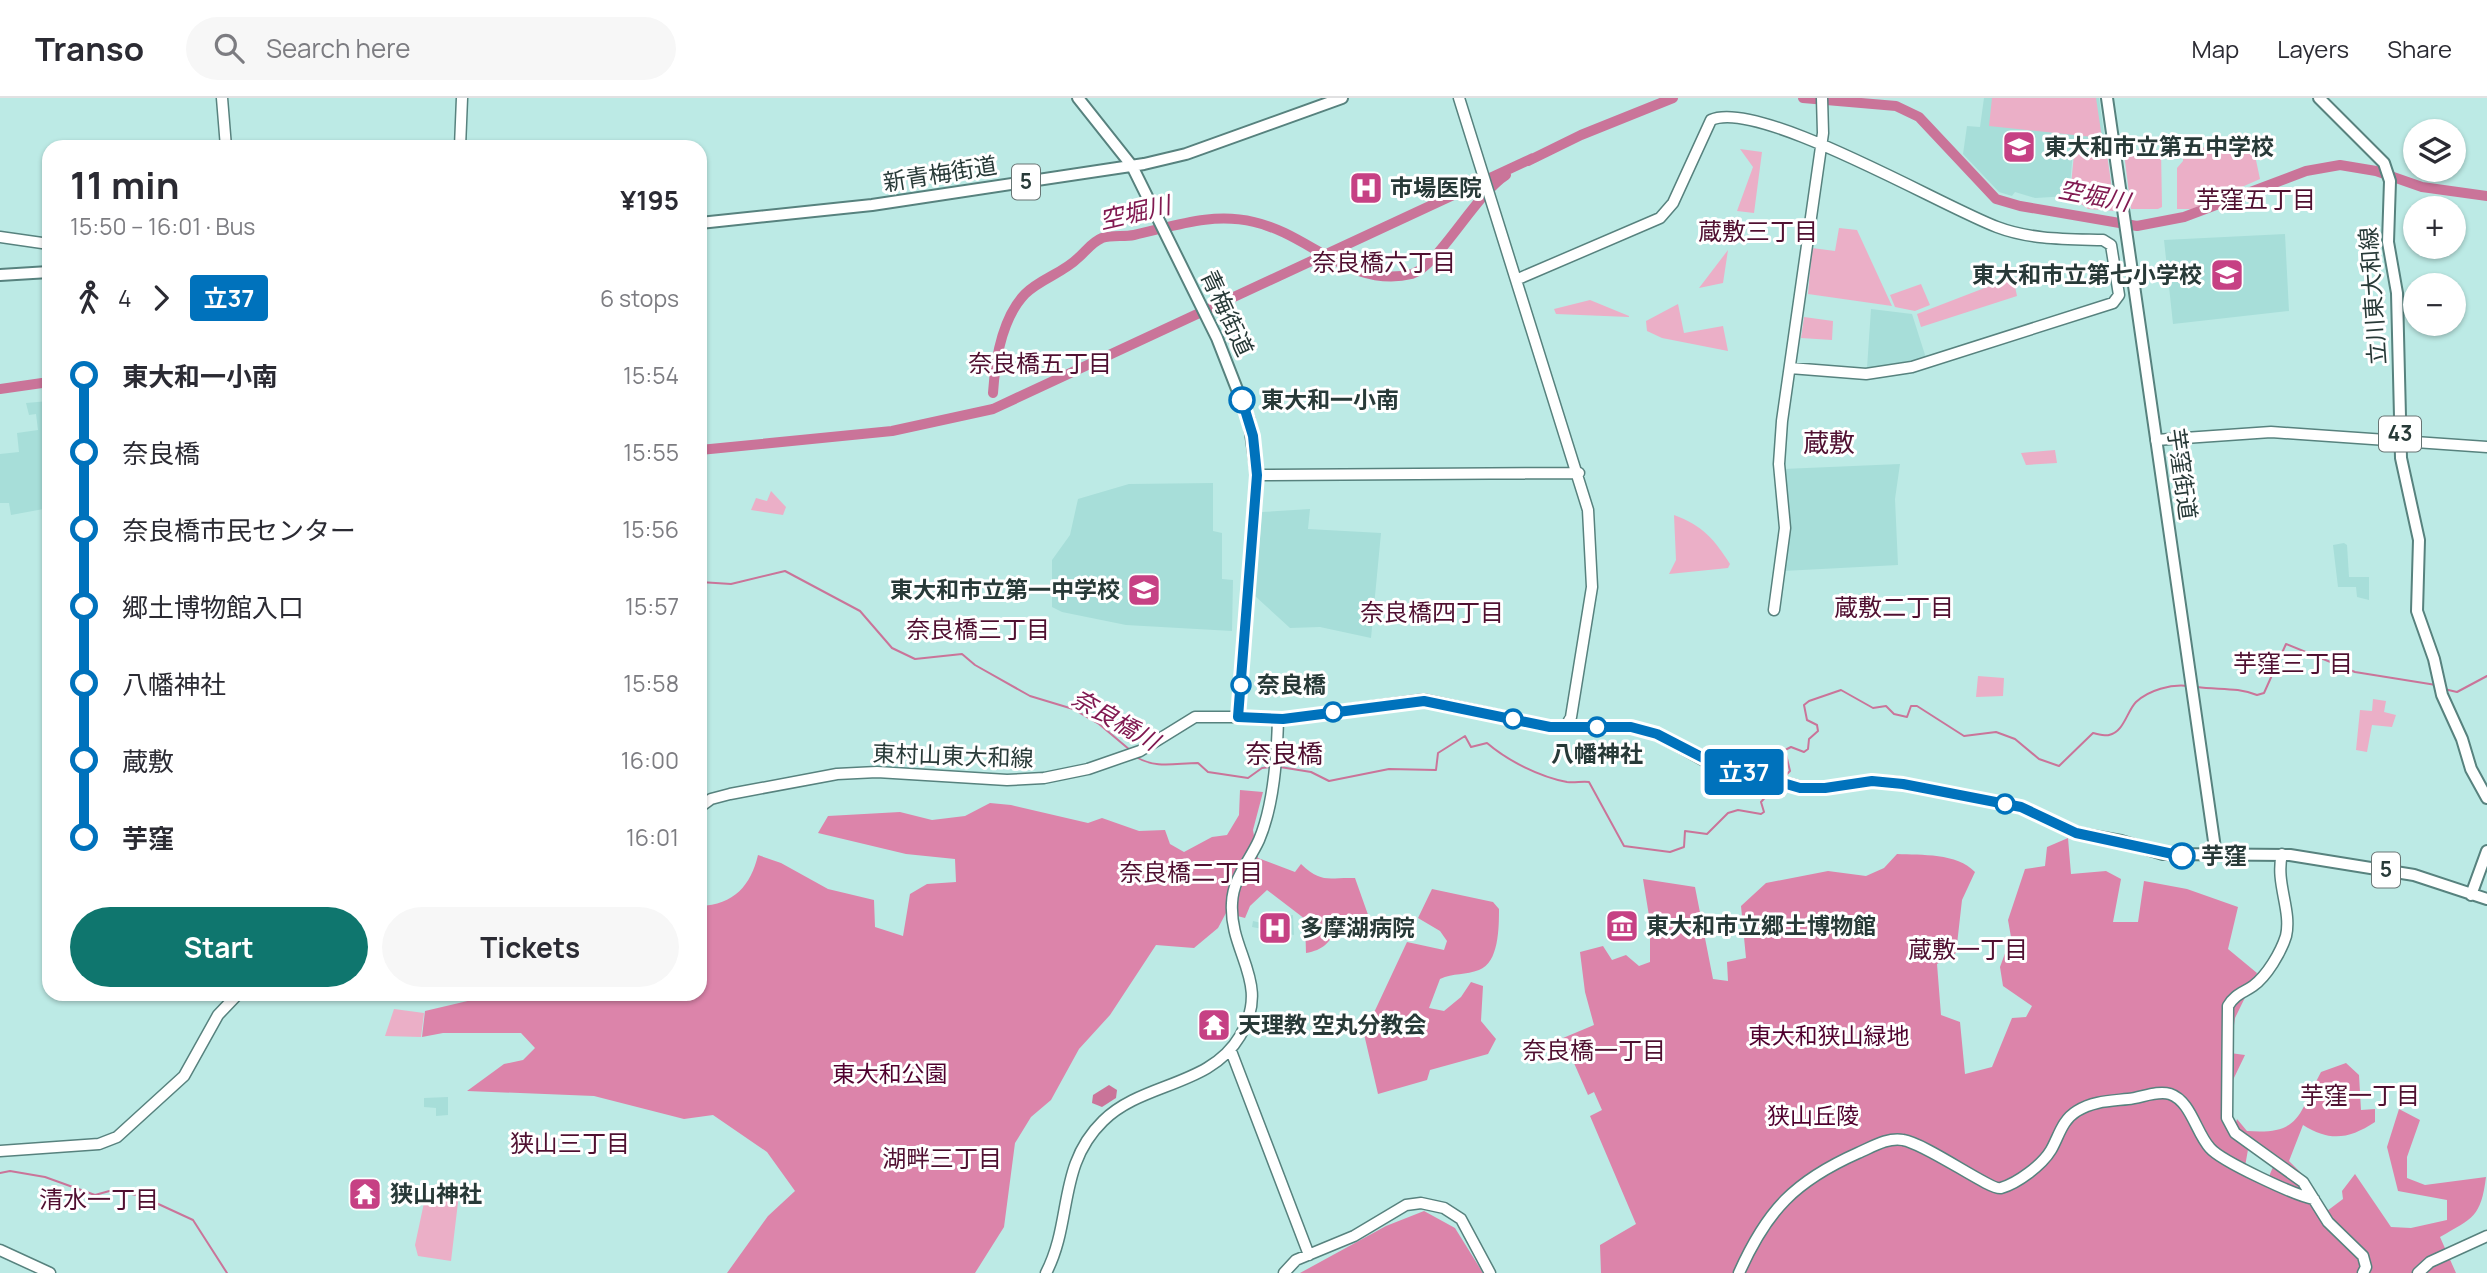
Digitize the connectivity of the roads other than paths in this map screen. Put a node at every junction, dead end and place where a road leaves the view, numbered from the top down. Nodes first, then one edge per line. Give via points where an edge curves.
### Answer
1 (222, 98) edge
2 (462, 98) edge
3 (1078, 98) edge
4 (1342, 98) edge
5 (1458, 98) edge
6 (2107, 98) edge
7 (2319, 98) edge
8 (1822, 102) edge
9 (1769, 113) dead end
10 (1813, 127) dead end
11 (1823, 133) junction
12 (225, 140) edge
13 (460, 140) edge
14 (1132, 166) junction
15 (707, 222) edge
16 (0, 237) edge
17 (42, 243) edge
18 (42, 272) edge
19 (0, 275) edge
20 (1518, 279) junction
21 (1790, 368) junction
22 (2156, 440) junction
23 (2401, 441) junction
24 (2487, 447) edge
25 (1578, 473) junction
26 (1257, 475) junction
27 (1774, 610) dead end
28 (1238, 717) junction
29 (1278, 719) junction
30 (1565, 728) junction
31 (2487, 798) edge
32 (707, 802) edge
33 (2487, 851) edge
34 (2281, 854) junction
35 (2216, 855) junction
36 (2471, 895) junction
37 (2487, 899) edge
38 (231, 1001) edge
39 (1231, 1051) junction
40 (0, 1150) edge
41 (2314, 1199) junction
42 (2487, 1236) edge
43 (0, 1250) edge
44 (1308, 1255) junction
45 (50, 1273) edge
46 (1046, 1273) edge
47 (1284, 1273) edge
48 (1490, 1273) edge
49 (1740, 1273) edge
50 (2362, 1273) edge
51 (2418, 1273) edge

1 - 12 street
2 - 13 street
3 - 14 main road, 青梅街道
4 - 14 main road, 新青梅街道 / 5 via 1186,155
5 - 20 street
6 - 22 main road, 芋窪街道
7 - 23 main road, 立川東大和線 / 43 via 2364,142 2387,169 2390,181 2388,242 2397,293
8 - 11 street
9 - 20 street via 1735,109 1717,114 1669,209 1656,221
10 - 11 street
11 - 21 street
11 - 21 street via 1997,228 2109,243 2119,295 2113,303 1912,367 1866,373
14 - 15 main road, 新青梅街道 / 5 via 872,205
14 - 26 main road, 青梅街道 via 1209,321 1249,420
16 - 17 street
18 - 19 main road
20 - 25 street
21 - 27 street via 1779,464 1784,541
22 - 23 street via 2271,432
22 - 35 main road, 芋窪街道
23 - 24 street
23 - 31 main road, 立川東大和線 / 43 via 2403,475 2419,540 2418,613 2440,686 2471,769
25 - 26 street
25 - 30 street via 1592,539 1592,587 1571,717
26 - 28 main road, 青梅街道
28 - 29 main road, 5
28 - 32 street, 東村山東大和線 via 1195,717 1133,753 1073,773 1030,780 837,774
29 - 30 main road, 5 via 1424,701
29 - 39 street via 1259,840 1238,877 1232,900 1253,1002
30 - 35 main road, 5 via 1645,730 1706,761 1780,782 1817,789 1872,781 1895,783 2021,807 2076,833 2156,853
33 - 36 main road
34 - 35 main road, 5
34 - 36 main road, 5 via 2414,875
34 - 41 street via 2286,935 2263,976 2228,1006 2225,1110 2235,1133 2299,1178
36 - 37 main road, 5
38 - 40 street via 218,1015 184,1076 117,1137 99,1143
39 - 44 street
39 - 46 street via 1210,1068 1122,1108 1102,1122 1076,1156 1054,1258
41 - 49 street via 2285,1191 2215,1153 2182,1103 2164,1093 2101,1101 2075,1112 2044,1159 2001,1188 1990,1187 1951,1160 1896,1139 1820,1171 1794,1189 1759,1231
41 - 50 street via 2328,1222 2363,1256 2366,1266
42 - 51 street via 2440,1256
43 - 45 street
44 - 47 street via 1292,1262
44 - 48 street via 1354,1236 1399,1208 1421,1203 1444,1208 1461,1219

